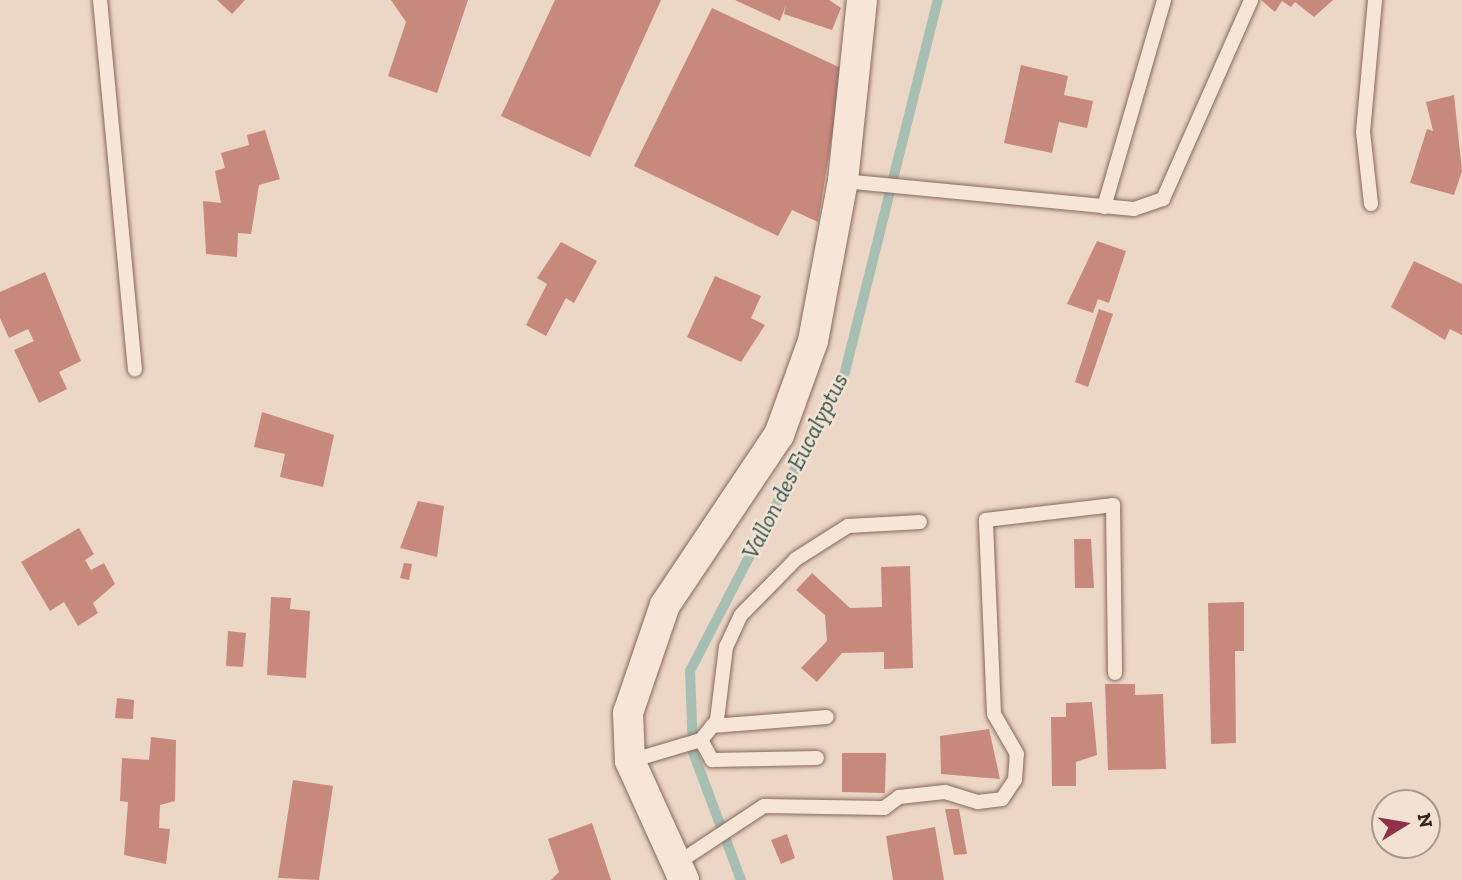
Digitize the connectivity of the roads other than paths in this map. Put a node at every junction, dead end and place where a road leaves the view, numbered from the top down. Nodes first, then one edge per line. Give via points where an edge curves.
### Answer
1 (100, 0) edge
2 (862, 0) edge
3 (1164, 0) edge
4 (1251, 0) edge
5 (1375, 0) edge
6 (843, 181) junction
7 (1371, 204) dead end
8 (1104, 207) junction
9 (135, 369) dead end
10 (920, 522) dead end
11 (1115, 673) dead end
12 (827, 717) dead end
13 (712, 726) junction
14 (701, 740) junction
15 (817, 758) dead end
16 (630, 761) junction
17 (680, 872) edge

1 - 9 lane
2 - 6 street
3 - 8 lane
4 - 8 lane via 1163,199 1134,209
5 - 7 lane via 1363,132
6 - 8 lane via 900,191
6 - 16 street via 813,341 779,435 665,605 628,713
10 - 13 lane via 848,526 796,559 741,615 726,647
11 - 17 lane via 1113,505 986,520 994,714 1017,754 1015,780 1002,799 978,802 945,792 899,797 884,808 764,806
12 - 13 lane
13 - 14 lane
14 - 15 lane via 712,760
14 - 16 lane
16 - 17 street

